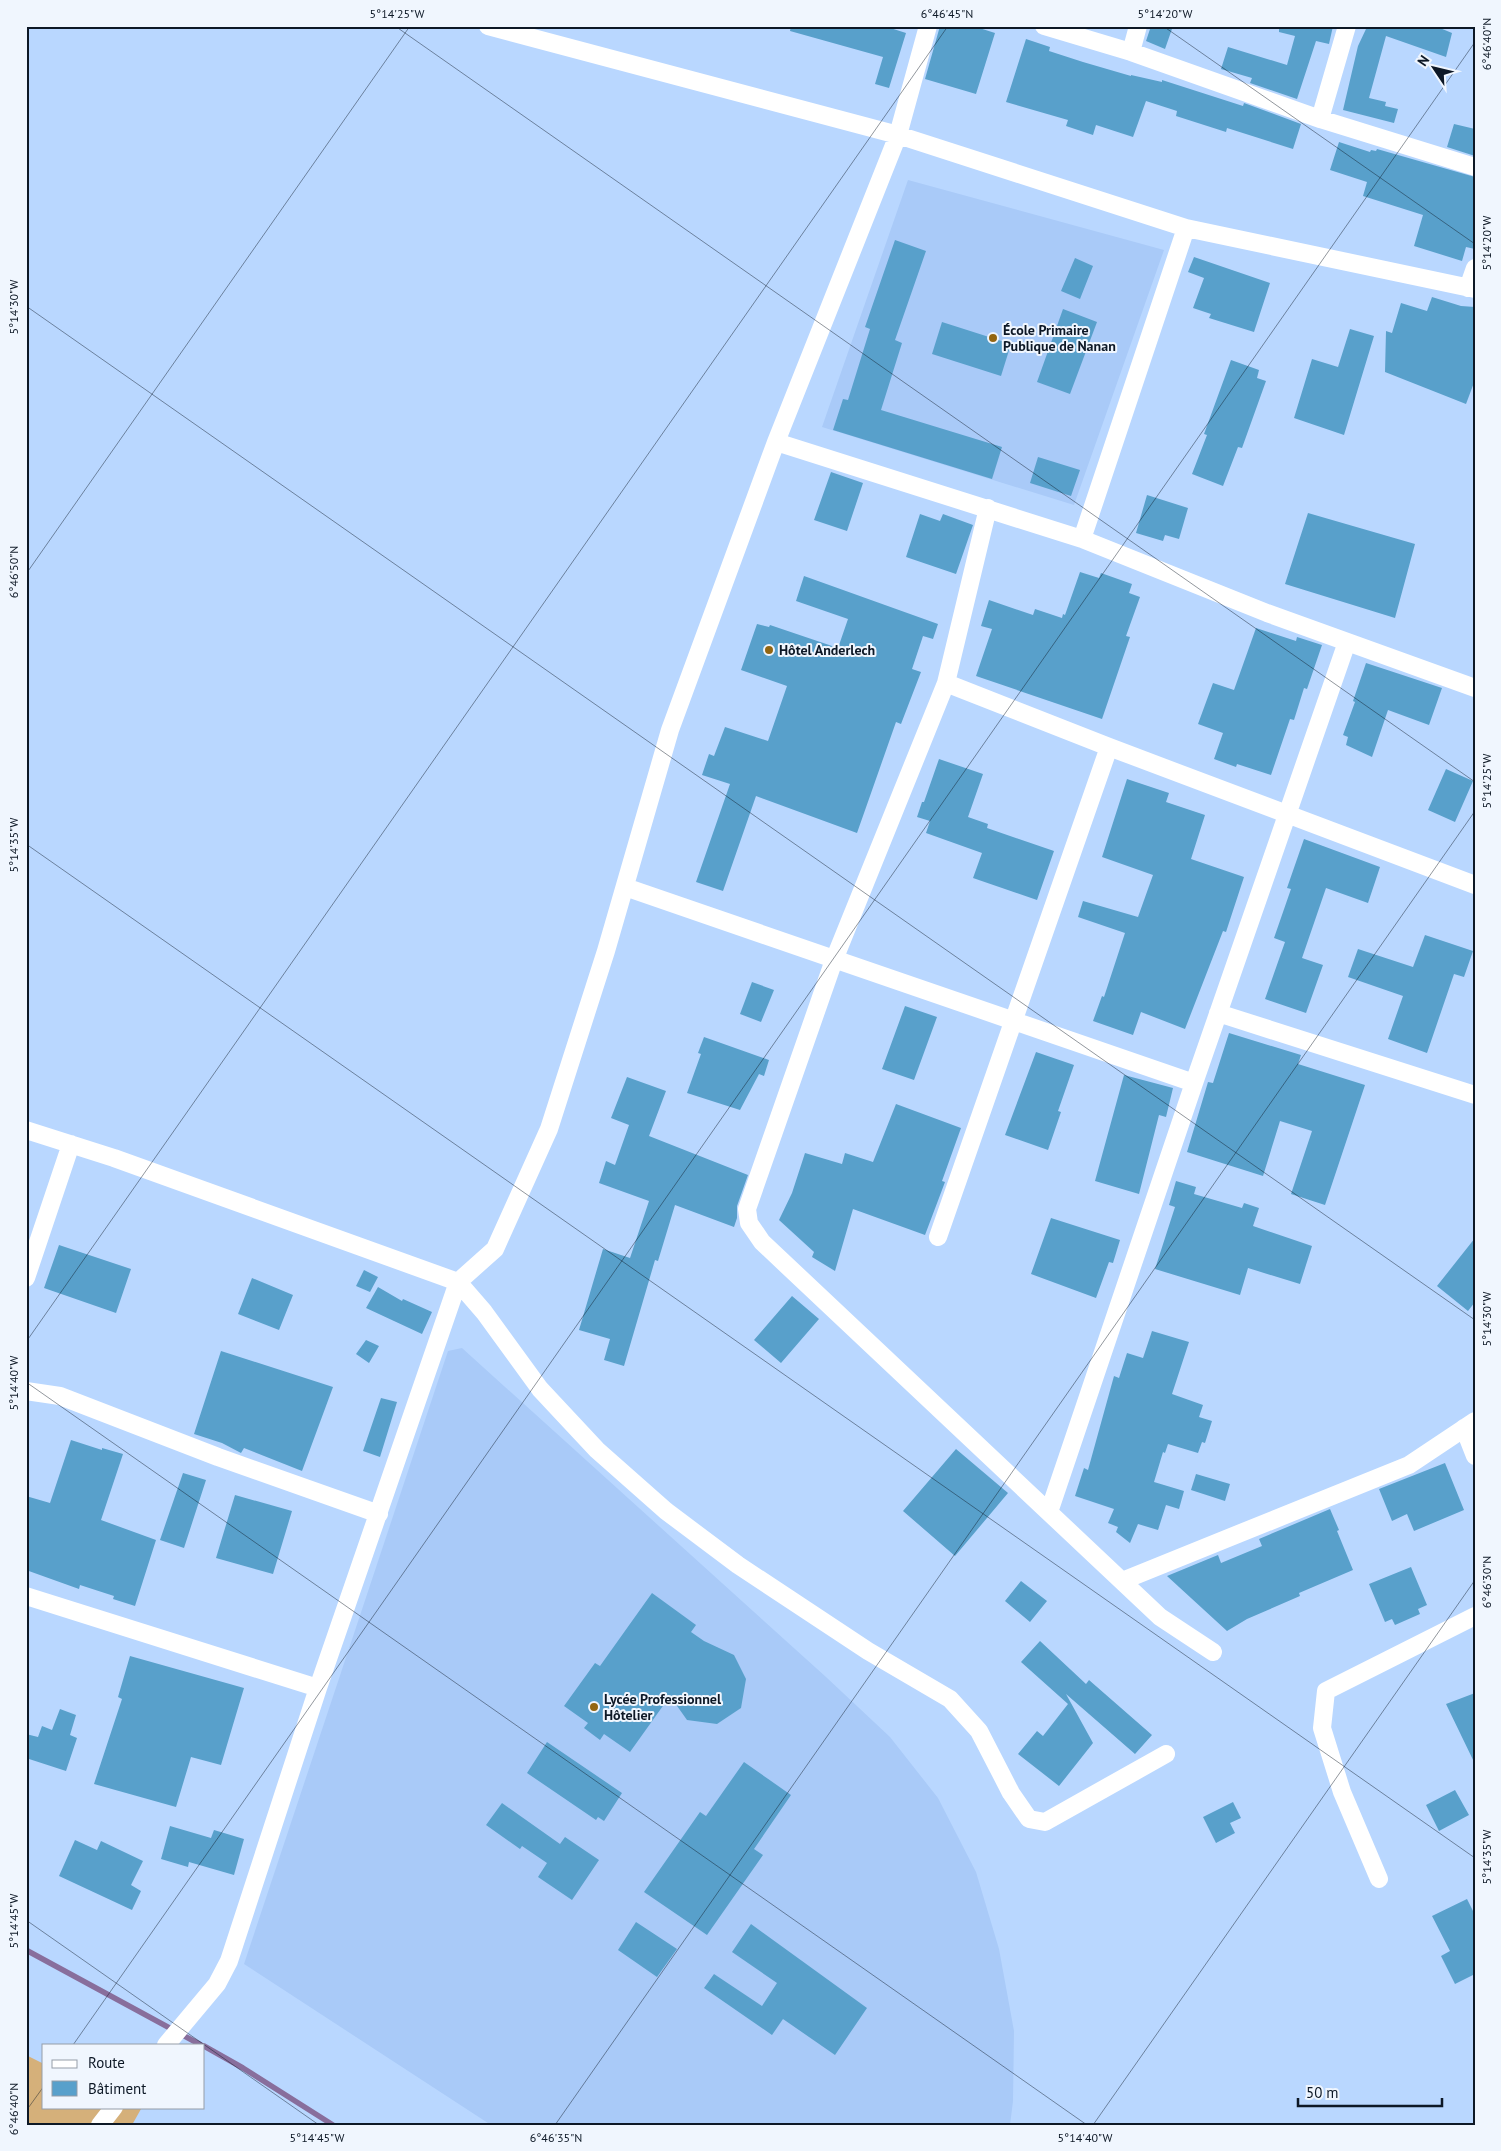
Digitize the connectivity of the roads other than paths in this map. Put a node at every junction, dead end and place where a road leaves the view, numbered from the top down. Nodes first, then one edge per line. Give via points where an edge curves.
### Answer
1 (488, 26) edge
2 (928, 26) edge
3 (1044, 26) edge
4 (1138, 26) edge
5 (1347, 26) edge
6 (1131, 52) junction
7 (1320, 120) junction
8 (898, 135) junction
9 (1475, 167) edge
10 (1186, 228) junction
11 (1475, 268) edge
12 (1471, 289) edge
13 (776, 442) junction
14 (988, 508) junction
15 (1082, 539) junction
16 (1347, 642) junction
17 (946, 683) junction
18 (1475, 688) edge
19 (1109, 747) junction
20 (1287, 814) junction
21 (1475, 885) edge
22 (624, 887) junction
23 (834, 960) junction
24 (1218, 1013) junction
25 (1012, 1021) junction
26 (1194, 1083) junction
27 (1475, 1095) edge
28 (26, 1130) edge
29 (71, 1144) junction
30 (938, 1237) dead end
31 (26, 1278) edge
32 (458, 1282) junction
33 (26, 1391) edge
34 (1469, 1425) edge
35 (1475, 1456) edge
36 (1050, 1512) junction
37 (379, 1514) junction
38 (1122, 1581) junction
39 (26, 1596) edge
40 (1475, 1616) edge
41 (1213, 1652) dead end
42 (318, 1688) junction
43 (1166, 1754) dead end
44 (1379, 1879) dead end
45 (167, 2044) edge
46 (113, 2108) edge
47 (100, 2125) edge

1 - 8 street
2 - 8 street
3 - 6 street
4 - 6 street
5 - 7 street
6 - 7 street
7 - 9 street
8 - 10 street
8 - 13 street
10 - 12 street
10 - 15 street
11 - 12 street
13 - 14 street
13 - 22 street via 670,730
14 - 15 street
14 - 17 street
15 - 16 street
16 - 18 street
16 - 20 street
17 - 19 street
17 - 23 street
19 - 20 street
19 - 25 street
20 - 21 street
20 - 24 street
22 - 23 street
22 - 32 street via 549,1129 495,1249
23 - 25 street
23 - 36 street via 748,1209 749,1223 762,1242
24 - 26 street
24 - 27 street
25 - 26 street
25 - 30 street
26 - 36 street
28 - 29 street
29 - 31 street
29 - 32 street
32 - 37 street
32 - 43 street via 540,1389 597,1450 666,1511 738,1565 851,1640 950,1699 979,1730 1011,1793 1029,1818 1045,1822
33 - 37 street via 60,1396
34 - 35 street
34 - 38 street via 1409,1465
36 - 38 street
37 - 42 street
38 - 41 street via 1160,1618
39 - 42 street
40 - 44 street via 1326,1691 1322,1728 1342,1792
42 - 45 street via 229,1961 217,1984
46 - 47 street

